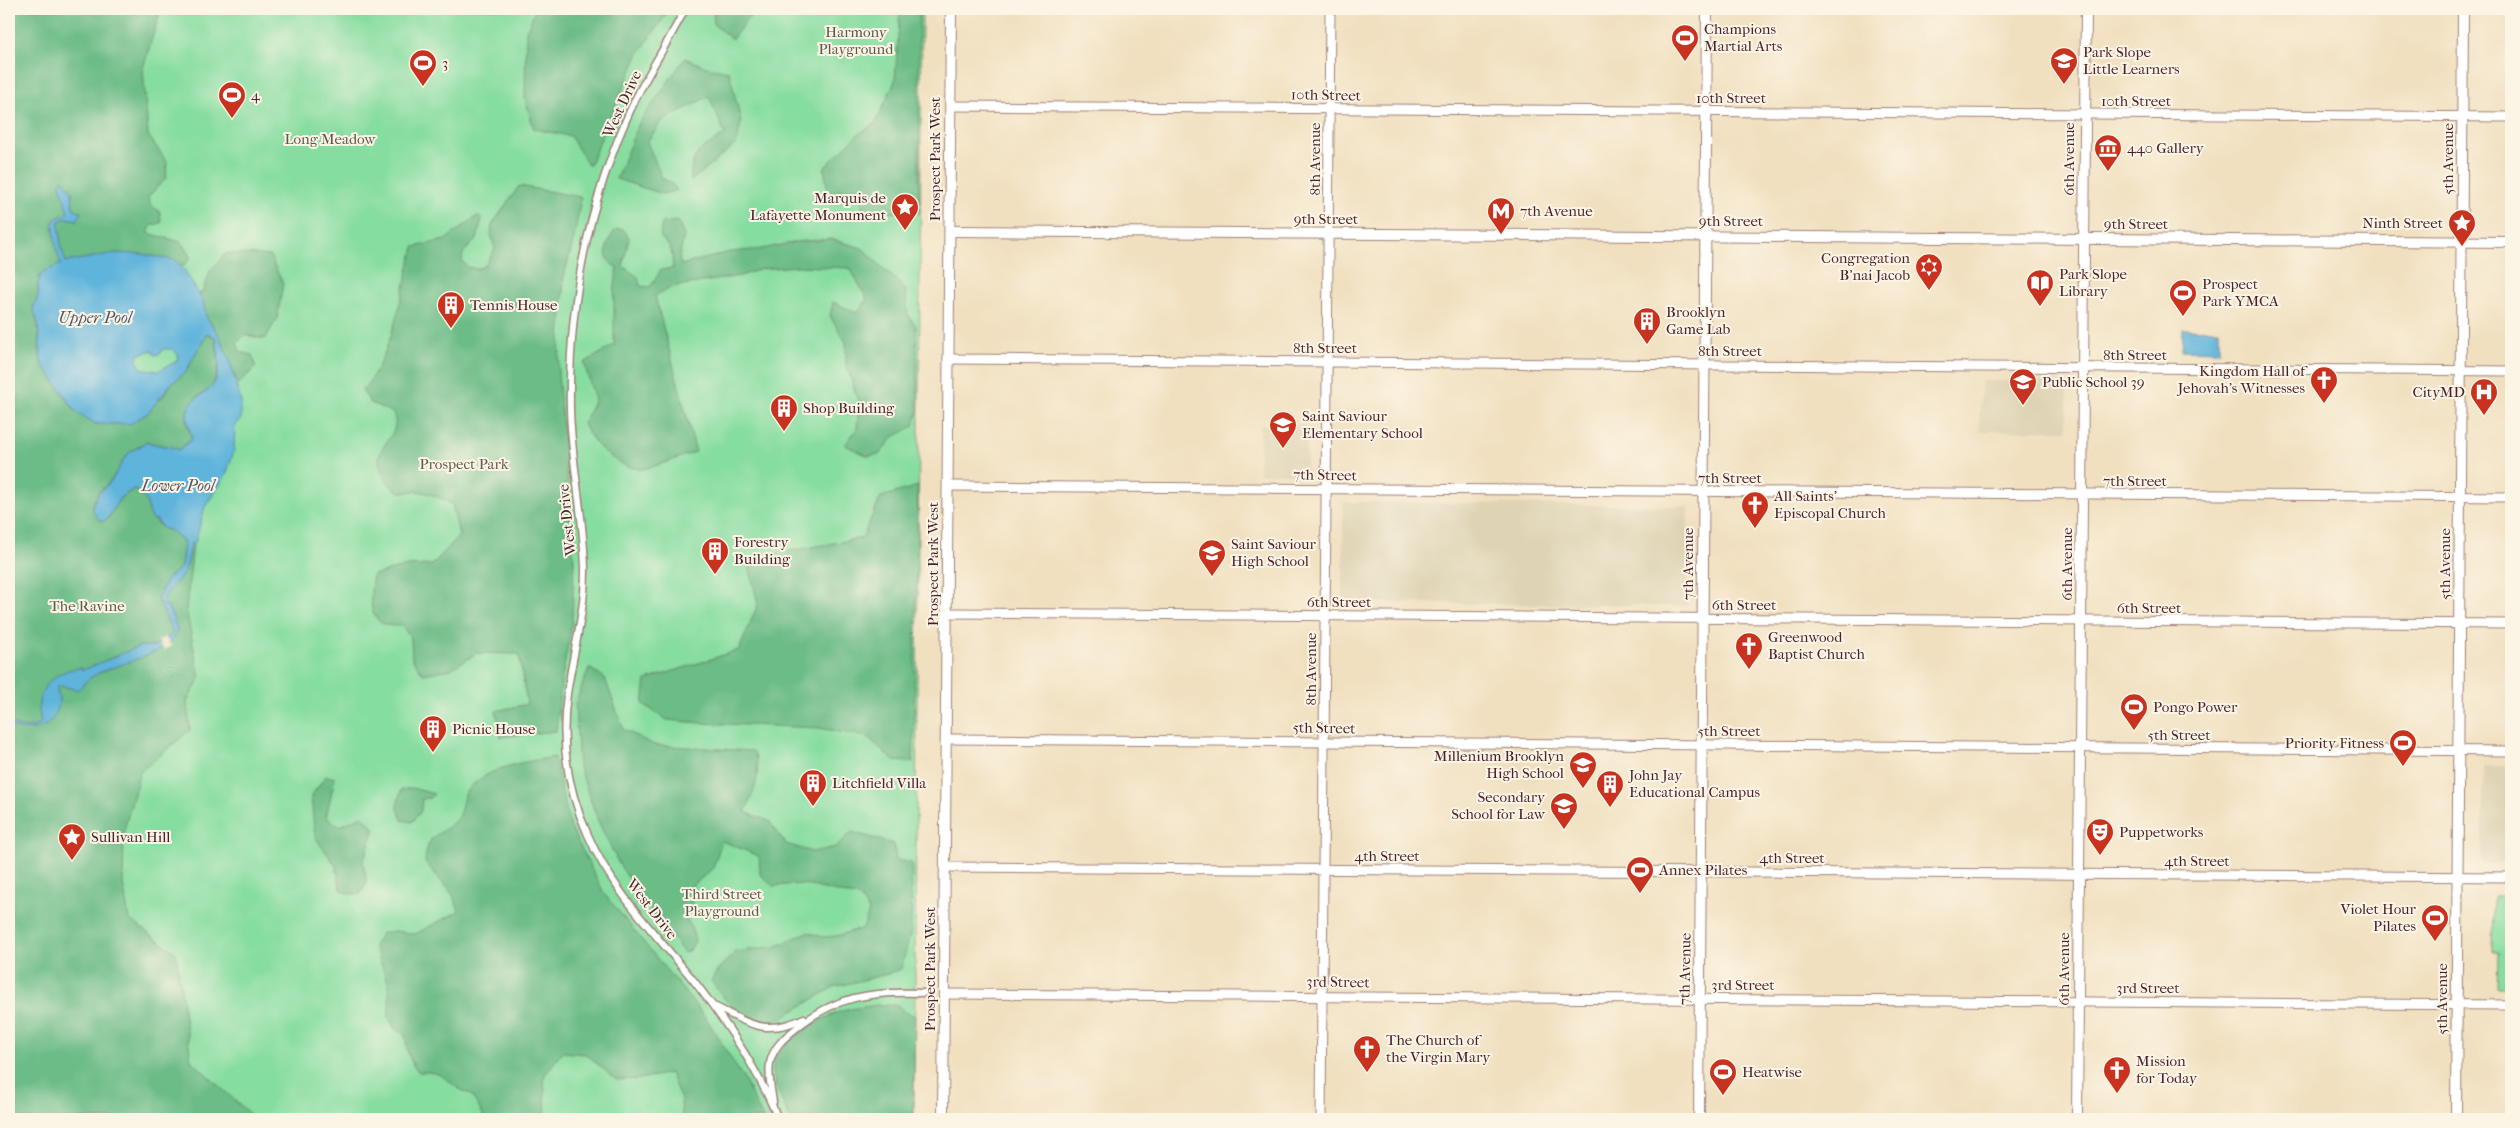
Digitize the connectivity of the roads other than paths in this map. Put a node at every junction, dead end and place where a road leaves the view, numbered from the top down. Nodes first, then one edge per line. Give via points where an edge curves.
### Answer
1 (685, 9) edge
2 (951, 9) edge
3 (1330, 9) edge
4 (1707, 9) edge
5 (2086, 9) edge
6 (2463, 9) edge
7 (950, 106) junction
8 (1329, 109) junction
9 (1707, 111) junction
10 (2085, 114) junction
11 (2463, 117) junction
12 (2511, 117) edge
13 (950, 230) junction
14 (1328, 234) junction
15 (1706, 236) junction
16 (2084, 239) junction
17 (2462, 242) junction
18 (2511, 242) edge
19 (948, 359) junction
20 (1327, 362) junction
21 (1704, 365) junction
22 (2084, 368) junction
23 (2461, 370) junction
24 (2511, 371) edge
25 (948, 486) junction
26 (1326, 489) junction
27 (1704, 492) junction
28 (2082, 494) junction
29 (2460, 497) junction
30 (2511, 497) edge
31 (948, 612) junction
32 (1325, 615) junction
33 (1703, 618) junction
34 (2081, 621) junction
35 (2459, 624) junction
36 (2511, 624) edge
37 (947, 739) junction
38 (1324, 742) junction
39 (1702, 745) junction
40 (2080, 748) junction
41 (2458, 751) junction
42 (2511, 751) edge
43 (945, 867) junction
44 (1323, 869) junction
45 (1701, 872) junction
46 (2079, 874) junction
47 (2458, 876) junction
48 (2511, 877) edge
49 (923, 993) dead end
50 (944, 994) junction
51 (1322, 996) junction
52 (1700, 998) junction
53 (2078, 1001) junction
54 (2456, 1004) junction
55 (712, 1005) junction
56 (2511, 1005) edge
57 (812, 1014) junction
58 (773, 1108) junction
59 (778, 1119) edge
60 (943, 1119) edge
61 (1321, 1119) edge
62 (1699, 1119) edge
63 (2077, 1119) edge
64 (2456, 1119) edge

1 - 55 street, West Drive via 636,97 611,160 594,211 577,292 570,358 571,430 585,570 567,693 565,741 573,797 589,839 634,910
2 - 7 street, Prospect Park West
3 - 8 street, 8th Avenue
4 - 9 street, 7th Avenue
5 - 10 street, 6th Avenue
6 - 11 street, 5th Avenue
7 - 8 street, 10th Street
7 - 13 street, Prospect Park West
8 - 9 street, 10th Street
8 - 14 street, 8th Avenue
9 - 10 street, 10th Street
9 - 15 street, 7th Avenue
10 - 11 street, 10th Street
10 - 16 street, 6th Avenue
11 - 12 street, 10th Street
11 - 17 street, 5th Avenue
13 - 14 street, 9th Street
13 - 19 street, Prospect Park West
14 - 15 street, 9th Street
14 - 20 street, 8th Avenue
15 - 16 street, 9th Street
15 - 21 street, 7th Avenue
16 - 17 street, 9th Street
16 - 22 street, 6th Avenue
17 - 18 street, 9th Street
17 - 23 street, 5th Avenue
19 - 20 street, 8th Street
19 - 25 street, Prospect Park West
20 - 21 street, 8th Street
20 - 26 street, 8th Avenue
21 - 22 street, 8th Street
21 - 27 street, 7th Avenue
22 - 23 street, 8th Street
22 - 28 street, 6th Avenue
23 - 24 street, 8th Street
23 - 29 street, 5th Avenue
25 - 26 street, 7th Street
25 - 31 street, Prospect Park West
26 - 27 street, 7th Street
26 - 32 street, 8th Avenue
27 - 28 street, 7th Street
27 - 33 street, 7th Avenue
28 - 29 street, 7th Street
28 - 34 street, 6th Avenue
29 - 30 street, 7th Street
29 - 35 street, 5th Avenue
31 - 32 street, 6th Street
31 - 37 street, Prospect Park West
32 - 33 street, 6th Street
32 - 38 street, 8th Avenue
33 - 34 street, 6th Street
33 - 39 street, 7th Avenue
34 - 35 street, 6th Street
34 - 40 street, 6th Avenue
35 - 36 street, 6th Street
35 - 41 street, 5th Avenue
37 - 38 street, 5th Street
37 - 43 street, Prospect Park West
38 - 39 street, 5th Street
38 - 44 street, 8th Avenue
39 - 40 street, 5th Street
39 - 45 street, 7th Avenue
40 - 41 street, 5th Street
40 - 46 street, 6th Avenue
41 - 42 street, 5th Street
41 - 47 street, 5th Avenue
43 - 44 street, 4th Street
43 - 50 street, Prospect Park West
44 - 45 street, 4th Street
44 - 51 street, 8th Avenue
45 - 46 street, 4th Street
45 - 52 street, 7th Avenue
46 - 47 street, 4th Street
46 - 53 street, 6th Avenue
47 - 48 street, 4th Street
47 - 54 street, 5th Avenue
49 - 57 street via 892,992 850,998
50 - 51 street, 3rd Street
50 - 60 street, Prospect Park West
51 - 52 street, 3rd Street
51 - 61 street, 8th Avenue
52 - 53 street, 3rd Street
52 - 62 street, 7th Avenue
53 - 54 street, 3rd Street
53 - 63 street, 6th Avenue
54 - 56 street, 3rd Street
54 - 64 street, 5th Avenue
55 - 57 street, West Drive via 760,1028 785,1026
55 - 58 street, West Drive via 748,1058
57 - 58 street via 777,1045 773,1053 769,1074
58 - 59 street, West Drive

